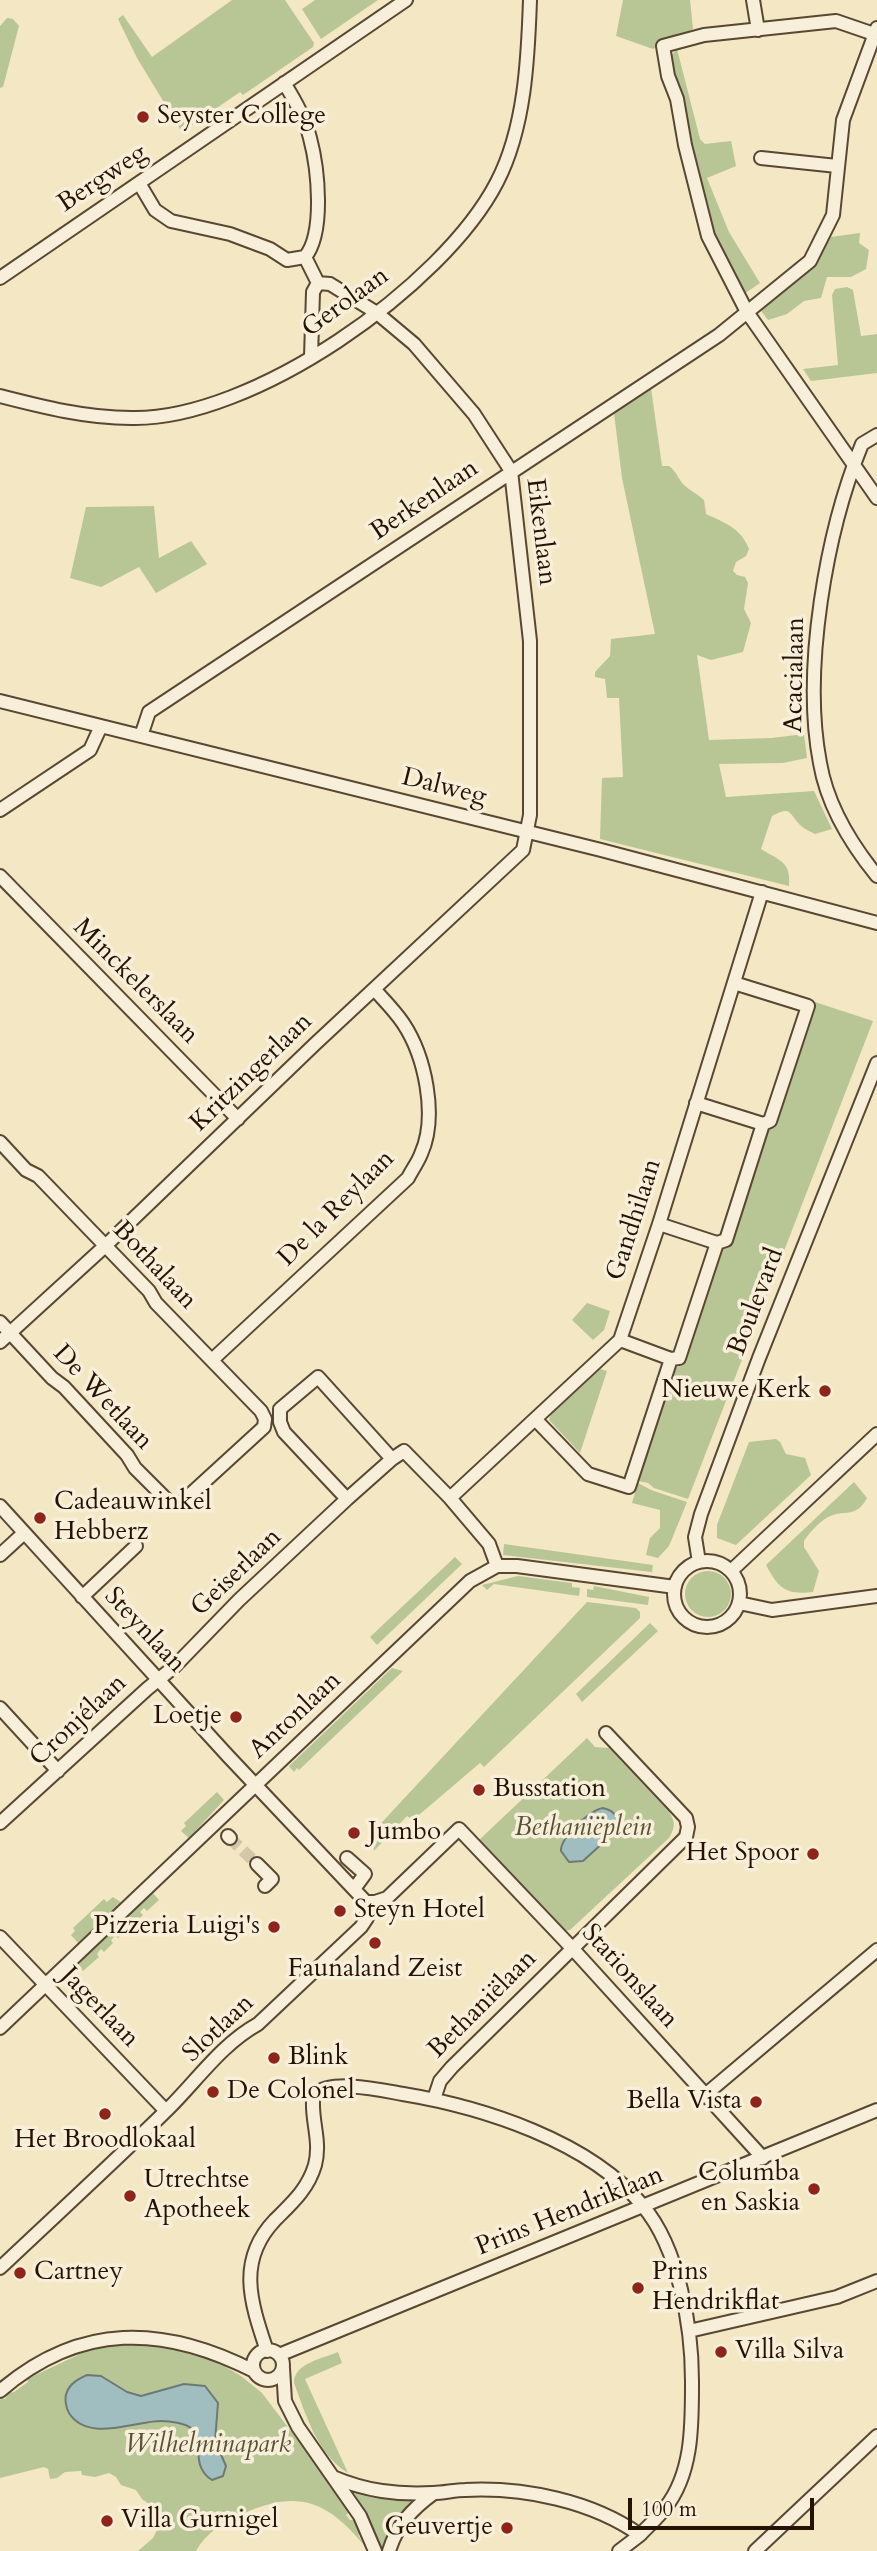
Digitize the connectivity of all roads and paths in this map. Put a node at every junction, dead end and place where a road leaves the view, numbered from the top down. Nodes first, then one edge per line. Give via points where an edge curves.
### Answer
1 (406, 0) edge
2 (530, 0) edge
3 (753, 0) edge
4 (758, 30) junction
5 (876, 31) edge
6 (284, 83) junction
7 (761, 158) dead end
8 (837, 166) junction
9 (139, 183) junction
10 (305, 257) junction
11 (0, 278) edge
12 (318, 283) junction
13 (747, 312) junction
14 (377, 313) junction
15 (311, 357) junction
16 (0, 396) edge
17 (877, 435) edge
18 (854, 464) junction
19 (511, 471) junction
20 (877, 498) edge
21 (0, 701) edge
22 (101, 726) junction
23 (141, 736) junction
24 (0, 810) edge
25 (527, 832) junction
26 (0, 876) edge
27 (877, 876) edge
28 (762, 892) junction
29 (877, 923) edge
30 (734, 983) junction
31 (374, 989) junction
32 (877, 1063) edge
33 (696, 1103) junction
34 (238, 1119) junction
35 (764, 1124) junction
36 (0, 1142) edge
37 (659, 1224) junction
38 (717, 1243) junction
39 (104, 1247) junction
40 (0, 1322) edge
41 (10, 1333) junction
42 (620, 1340) junction
43 (0, 1342) edge
44 (671, 1359) junction
45 (212, 1360) junction
46 (536, 1420) junction
47 (264, 1427) joint
48 (877, 1434) edge
49 (392, 1459) junction
50 (450, 1498) junction
51 (347, 1499) junction
52 (0, 1506) edge
53 (24, 1533) junction
54 (136, 1546) dead end
55 (0, 1555) edge
56 (699, 1562) junction
57 (497, 1566) junction
58 (731, 1571) junction
59 (675, 1587) junction
60 (877, 1596) edge
61 (82, 1597) junction
62 (739, 1603) junction
63 (158, 1680) junction
64 (0, 1707) edge
65 (606, 1733) dead end
66 (58, 1771) junction
67 (256, 1785) junction
68 (0, 1824) edge
69 (347, 1858) dead end
70 (257, 1864) tunnel mouth
71 (265, 1886) dead end
72 (354, 1889) junction
73 (366, 1902) junction
74 (0, 1937) edge
75 (572, 1948) junction
76 (877, 1950) edge
77 (46, 1985) junction
78 (0, 2028) edge
79 (705, 2095) junction
80 (434, 2099) junction
81 (877, 2110) edge
82 (166, 2111) junction
83 (763, 2158) junction
84 (644, 2206) junction
85 (0, 2268) edge
86 (877, 2281) edge
87 (690, 2330) junction
88 (273, 2353) junction
89 (283, 2368) junction
90 (258, 2375) junction
91 (0, 2390) edge
92 (285, 2401) junction
93 (877, 2436) edge
94 (333, 2477) junction
95 (435, 2493) junction
96 (640, 2535) junction
97 (375, 2551) edge
98 (389, 2551) edge
99 (619, 2551) edge
100 (755, 2551) edge

1 - 6 street, Bergweg
2 - 14 street, Gerolaan via 520,104 498,180 478,216 454,244
3 - 4 street
4 - 5 street via 836,21
4 - 13 street via 704,34 663,46 708,236
5 - 8 street, Berkenlaan via 842,120
6 - 9 street, Bergweg
6 - 10 street via 310,139 317,188 316,234
7 - 8 street
8 - 13 street, Berkenlaan via 833,215 810,261
9 - 10 street via 155,210 172,221 230,234 287,260
9 - 11 street, Bergweg
10 - 12 street
12 - 14 street, Eikenlaan via 330,284
12 - 15 street via 313,292
13 - 18 street
13 - 19 street, Berkenlaan
14 - 15 street, Gerolaan
14 - 19 street, Eikenlaan via 439,372 474,414
15 - 16 street, Gerolaan via 264,383 175,414 132,419 66,412
17 - 18 street, Acacialaan via 862,444
18 - 20 street
18 - 27 street, Acacialaan via 821,605 813,713 820,765 836,812
19 - 23 street, Berkenlaan via 149,712
19 - 25 street, Eikenlaan via 530,641
21 - 22 street, Dalweg
22 - 23 street, Dalweg
22 - 24 street via 90,750
23 - 25 street, Dalweg
25 - 28 street, Dalweg
25 - 31 street, Kritzingerlaan via 523,850
26 - 34 street, Minckelerslaan
28 - 29 street, Dalweg
28 - 30 street, Gandhilaan
30 - 33 street, Gandhilaan
30 - 35 street via 808,1006 770,1121
31 - 34 street, Kritzingerlaan
31 - 45 street, De la Reylaan via 403,1023 426,1076 427,1126 422,1152 408,1178
32 - 56 street, Boulevard via 701,1514 695,1537
33 - 35 street
33 - 37 street, Gandhilaan
34 - 39 street, Kritzingerlaan
35 - 38 street via 726,1240
36 - 39 street, Bothalaan
37 - 38 street
37 - 42 street, Gandhilaan
38 - 44 street via 679,1358
39 - 41 street, Kritzingerlaan
39 - 45 street, Bothalaan
40 - 41 street, De Wetlaan
41 - 43 street, Kritzingerlaan
41 - 47 street, De Wetlaan via 171,1504 181,1503
42 - 44 street
42 - 46 street, Gandhilaan
44 - 46 street via 629,1487 588,1474
45 - 47 street, Bothalaan via 261,1411
46 - 50 street, Gandhilaan
48 - 58 street
49 - 50 street via 404,1451
49 - 51 street, Geiserlaan
49 - 51 street via 318,1377 280,1409 284,1432
50 - 57 street via 489,1544
51 - 63 street, Geiserlaan
52 - 53 street, Steynlaan
53 - 55 street
53 - 61 street, Steynlaan
54 - 61 street
56 - 58 street via 716,1562
56 - 59 street via 683,1571
57 - 59 street
57 - 67 street, Antonlaan via 470,1581
58 - 62 street via 739,1583
59 - 62 street via 680,1613 697,1626 724,1623
60 - 62 street via 772,1611
61 - 63 street, Steynlaan
63 - 66 street, Cronjélaan
63 - 67 street, Steynlaan
64 - 66 street
65 - 75 street via 686,1818 688,1827 685,1837
66 - 68 street, Cronjélaan
67 - 72 street, Steynlaan
67 - 77 street, Antonlaan
69 - 72 street via 365,1874
70 - 71 street via 272,1880
72 - 73 street, Steynlaan
73 - 75 street, Stationslaan via 387,1898 459,1829
73 - 82 street, Slotlaan via 364,1924 258,2024 242,2032 208,2064
74 - 77 street, Jagerlaan
75 - 79 street, Stationslaan
75 - 80 street, Bethaniëlaan via 452,2067 440,2081
76 - 79 street
77 - 78 street, Antonlaan
77 - 82 street, Jagerlaan
79 - 83 street, Stationslaan
80 - 84 street via 501,2118 551,2139 603,2171
80 - 88 street via 345,2087 315,2094 318,2143 308,2183 260,2238 251,2262 251,2298
81 - 83 street, Prins Hendriklaan
82 - 85 street, Slotlaan
83 - 84 street, Prins Hendriklaan
84 - 87 street via 673,2267
84 - 88 street, Prins Hendriklaan
86 - 87 street via 836,2297
87 - 96 street via 689,2451 681,2480 666,2507
88 - 89 street
88 - 90 street via 256,2357
89 - 90 street via 275,2379
89 - 92 street
90 - 91 street via 188,2343 105,2339 41,2362
90 - 92 street
92 - 94 street
93 - 100 street
94 - 95 street via 393,2494
94 - 97 street via 360,2516
95 - 96 street via 508,2491 553,2499 597,2511
95 - 98 street via 402,2521
96 - 99 street

